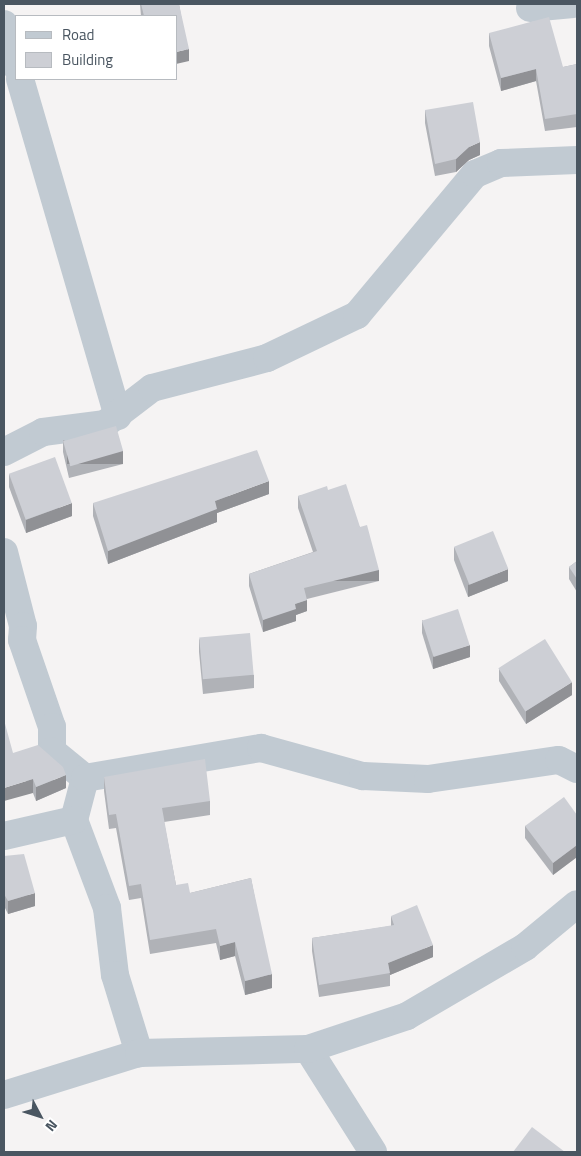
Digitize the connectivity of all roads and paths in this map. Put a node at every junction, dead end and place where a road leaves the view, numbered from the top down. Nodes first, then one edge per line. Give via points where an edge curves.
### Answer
1 (574, 4) edge
2 (530, 8) dead end
3 (4, 24) edge
4 (15, 62) edge
5 (20, 80) edge
6 (577, 160) edge
7 (118, 416) junction
8 (4, 452) edge
9 (4, 552) edge
10 (577, 769) edge
11 (85, 778) junction
12 (74, 820) junction
13 (4, 836) edge
14 (577, 904) edge
15 (308, 1049) junction
16 (139, 1053) junction
17 (4, 1095) edge
18 (373, 1152) edge

1 - 2 street
3 - 4 street
5 - 7 street
6 - 7 street via 501,163 475,174 357,316 267,358 152,388
7 - 8 street via 105,424 43,432
9 - 11 street via 23,626 22,640 52,727 52,751
10 - 11 street via 559,760 428,779 363,776 261,748
11 - 12 street
12 - 13 street
12 - 16 street via 108,908 115,975
14 - 15 street via 525,947 407,1016
15 - 16 street
15 - 18 street
16 - 17 street

